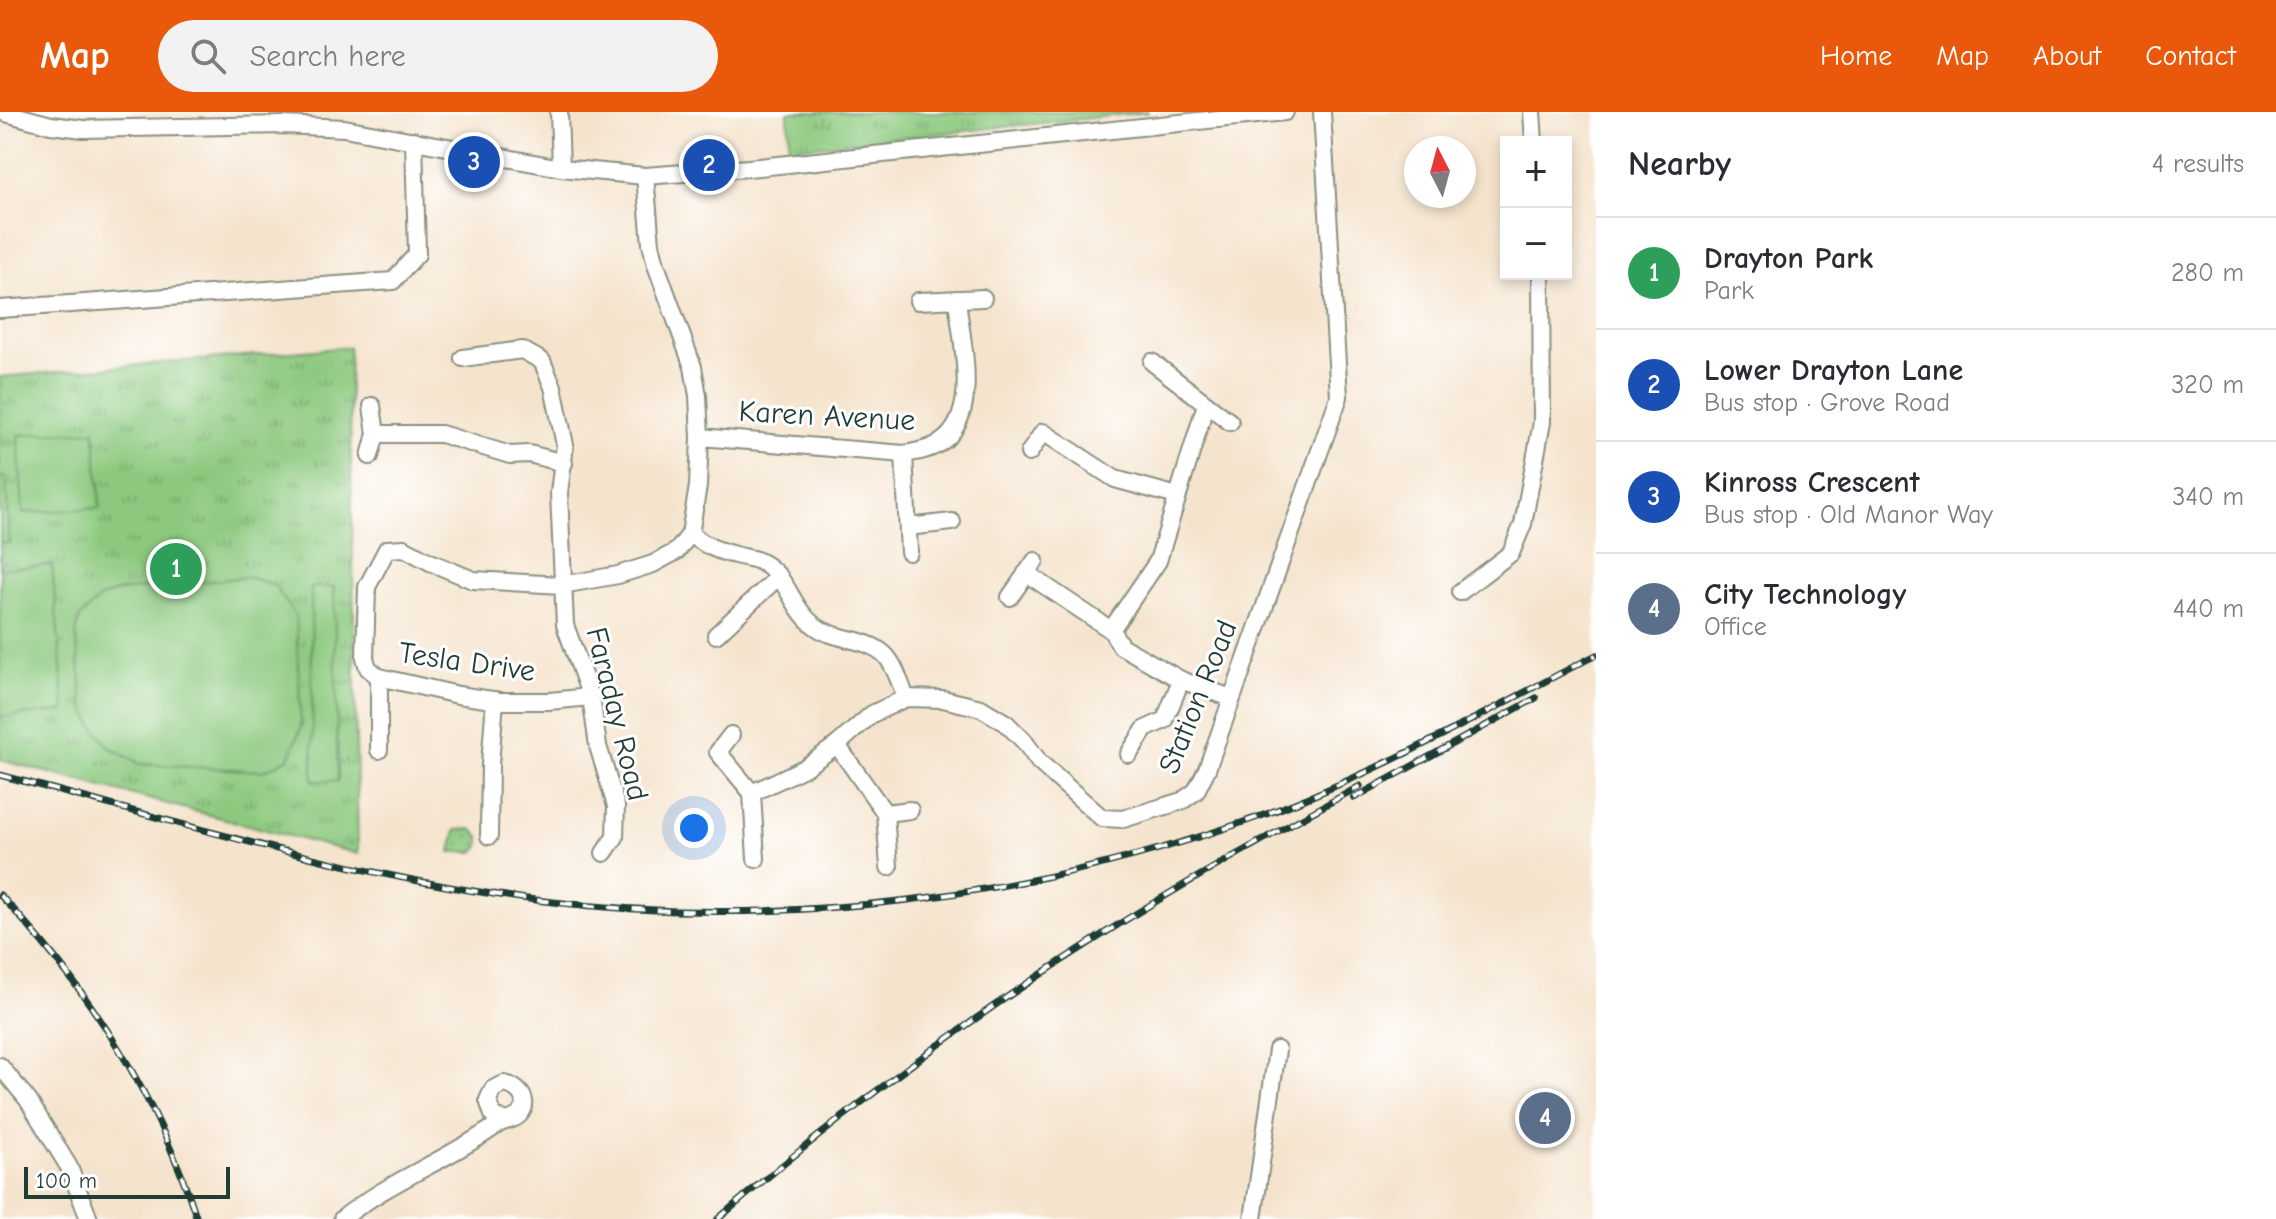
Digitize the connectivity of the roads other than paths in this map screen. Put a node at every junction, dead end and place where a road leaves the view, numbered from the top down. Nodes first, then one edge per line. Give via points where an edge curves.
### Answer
1 (2, 112) edge
2 (559, 112) edge
3 (1285, 112) edge
4 (1322, 112) edge
5 (1532, 112) edge
6 (285, 118) edge
7 (1534, 136) edge
8 (414, 140) junction
9 (561, 168) junction
10 (645, 176) junction
11 (1541, 280) edge
12 (983, 298) dead end
13 (957, 299) junction
14 (918, 301) dead end
15 (0, 309) edge
16 (463, 358) dead end
17 (1152, 362) dead end
18 (1206, 404) junction
19 (372, 406) dead end
20 (1230, 422) dead end
21 (376, 434) junction
22 (700, 437) junction
23 (1029, 453) dead end
24 (904, 454) junction
25 (370, 456) dead end
26 (564, 463) junction
27 (1177, 496) junction
28 (952, 522) dead end
29 (908, 527) junction
30 (690, 534) junction
31 (909, 552) dead end
32 (779, 576) junction
33 (562, 585) junction
34 (1460, 592) dead end
35 (1010, 597) dead end
36 (1111, 630) junction
37 (716, 635) dead end
38 (379, 677) junction
39 (1181, 680) junction
40 (591, 697) junction
41 (906, 698) junction
42 (1231, 698) junction
43 (495, 700) junction
44 (731, 735) dead end
45 (837, 745) junction
46 (379, 750) dead end
47 (1129, 754) dead end
48 (752, 793) junction
49 (910, 810) dead end
50 (885, 813) junction
51 (489, 836) dead end
52 (760, 851) dead end
53 (604, 853) dead end
54 (889, 867) dead end
55 (1277, 1050) dead end
56 (0, 1066) edge
57 (504, 1120) dead end
58 (89, 1219) edge
59 (342, 1219) edge
60 (1253, 1219) edge

1 - 6 street via 83,129
2 - 9 street
3 - 10 street
4 - 42 street, Station Road via 1339,397
5 - 7 street
6 - 8 street
8 - 9 street
8 - 15 street via 417,254 393,281
9 - 10 street
10 - 22 street via 651,244 693,367
11 - 34 street via 1542,422 1523,524 1511,553
12 - 13 street
13 - 14 street
13 - 24 street, Karen Avenue via 965,411 942,442
16 - 26 street, Faraday Road via 522,350 542,361 553,387
17 - 18 street
18 - 20 street
18 - 27 street
19 - 21 street
21 - 25 street
21 - 26 street via 441,434 510,455
22 - 24 street, Karen Avenue
22 - 30 street
23 - 27 street via 1043,432 1115,479
24 - 29 street
26 - 33 street, Faraday Road via 559,493
27 - 36 street via 1158,561
28 - 29 street
29 - 31 street
30 - 32 street via 720,552 760,561
30 - 33 street via 677,551 653,564
32 - 37 street
32 - 41 street via 815,626 882,651
33 - 38 street, Tesla Drive via 473,580 404,548 387,549 367,587 365,658
33 - 40 street, Faraday Road via 565,625
35 - 36 street via 1030,567
36 - 39 street via 1121,646
38 - 43 street, Tesla Drive
38 - 46 street
39 - 42 street
39 - 47 street via 1165,720 1145,729
40 - 43 street, Tesla Drive
40 - 53 street, Faraday Road via 598,746 616,806 615,837
41 - 42 street, Station Road via 981,708 1006,723 1086,806 1102,818 1123,819 1182,801 1196,791
41 - 45 street, Station Road via 872,714
43 - 51 street
44 - 48 street via 718,752
45 - 48 street, Station Road
45 - 50 street
48 - 52 street
49 - 50 street
50 - 54 street
55 - 60 street
56 - 58 street via 69,1167
57 - 59 street

